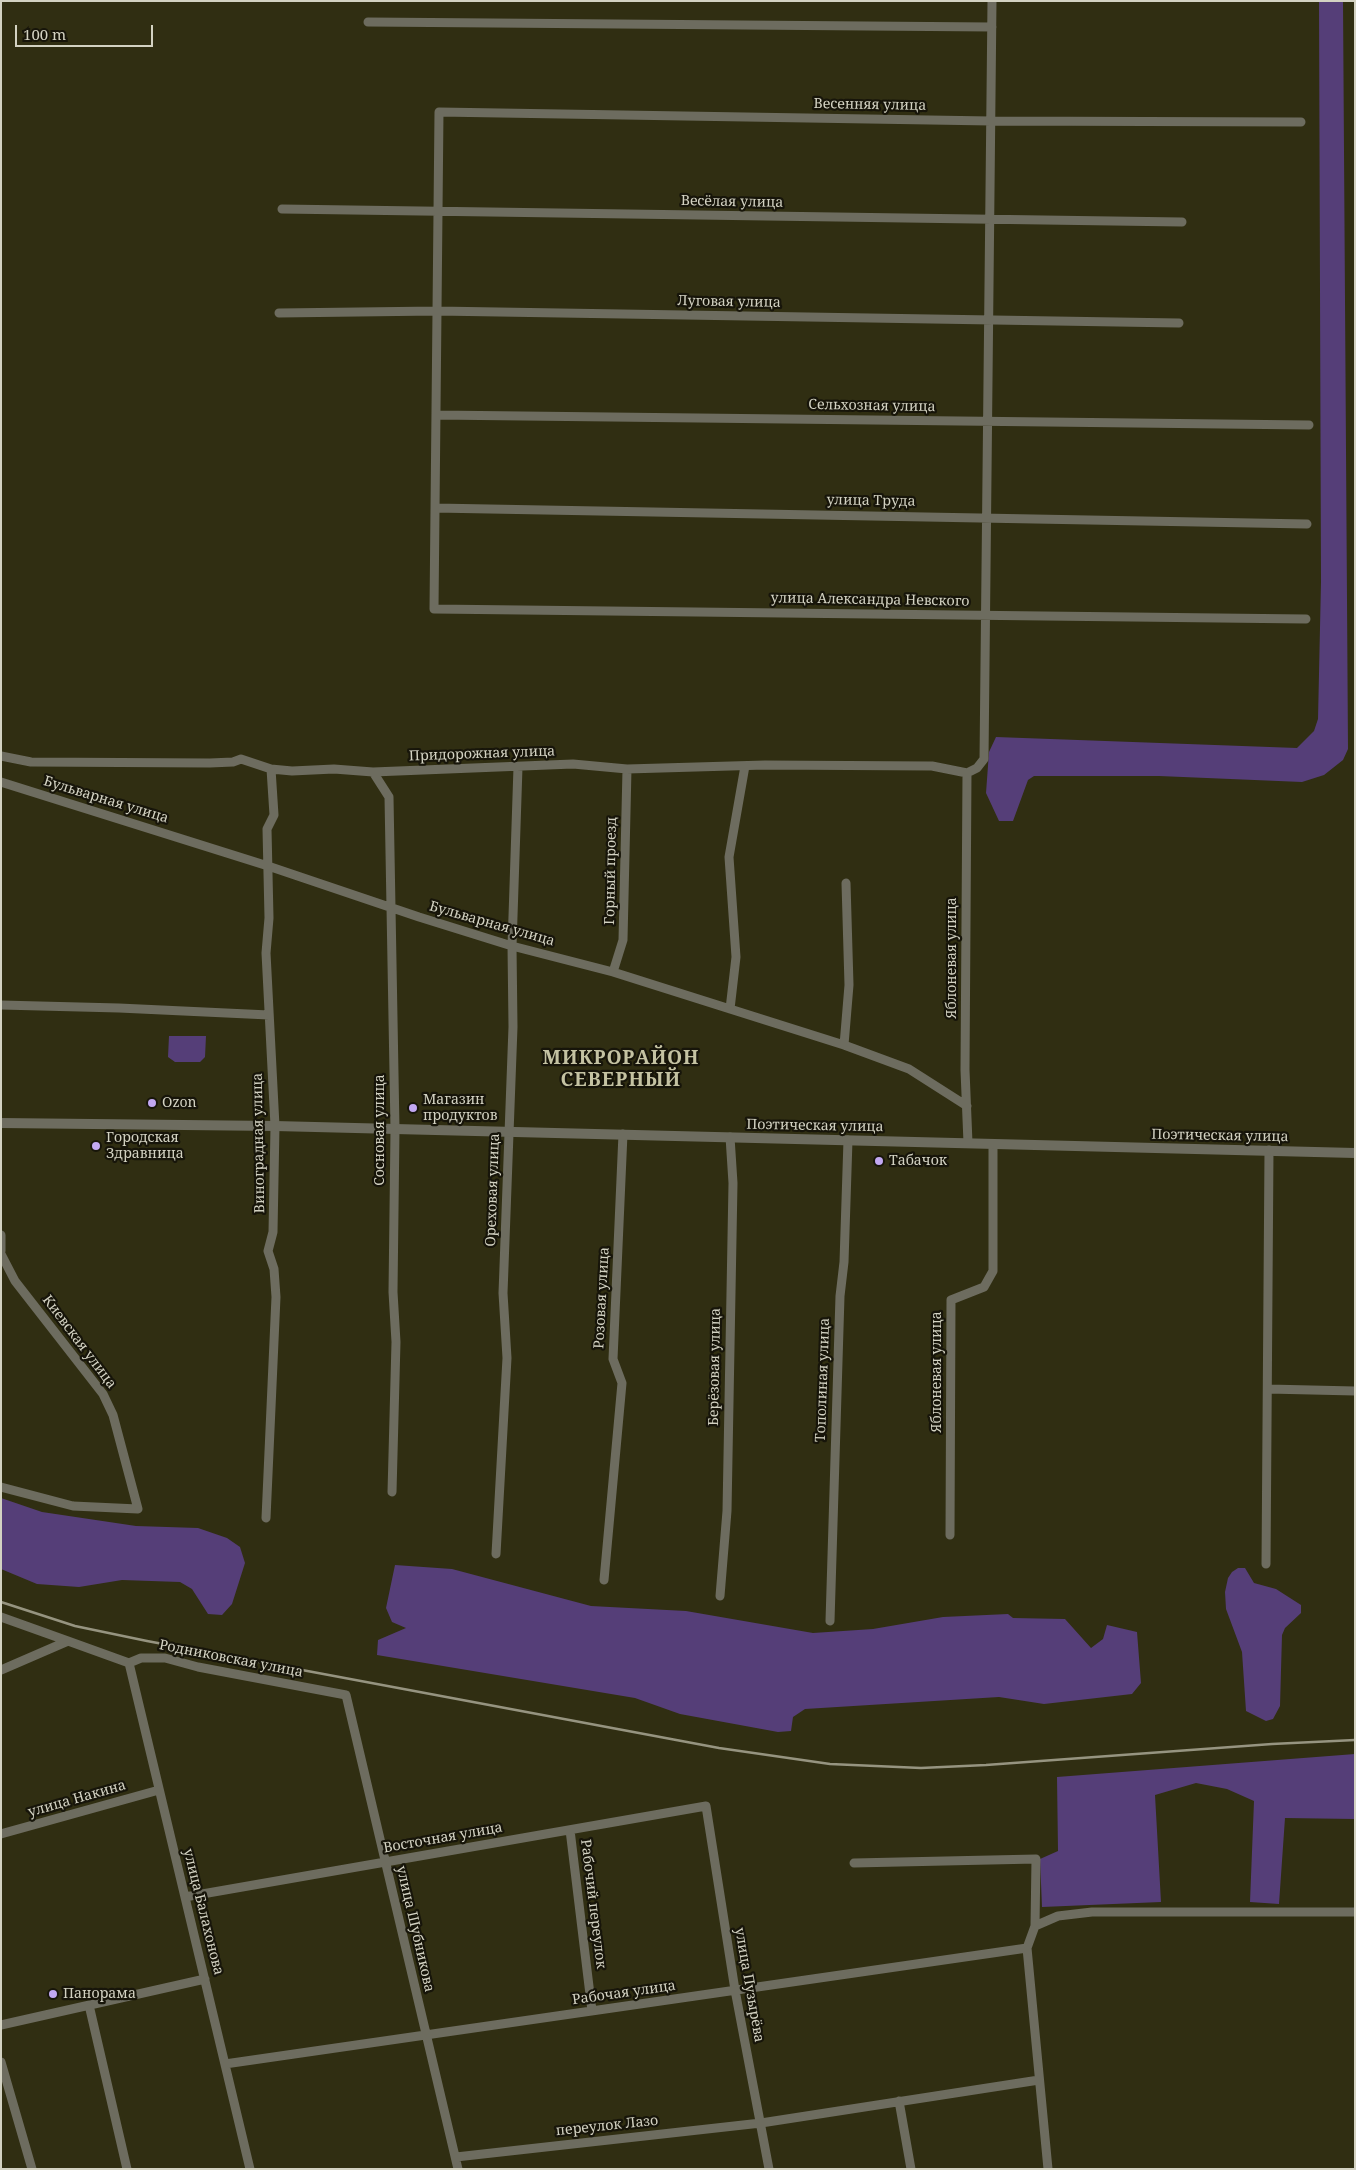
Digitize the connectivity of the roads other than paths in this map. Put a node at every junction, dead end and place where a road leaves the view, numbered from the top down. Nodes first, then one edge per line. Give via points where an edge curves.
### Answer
1 (992, 1) edge
2 (368, 22) dead end
3 (992, 27) junction
4 (991, 120) junction
5 (1301, 122) dead end
6 (282, 209) dead end
7 (438, 211) junction
8 (990, 220) junction
9 (1182, 222) dead end
10 (437, 311) junction
11 (279, 313) dead end
12 (989, 320) junction
13 (1179, 323) dead end
14 (436, 414) junction
15 (988, 421) junction
16 (1309, 425) dead end
17 (435, 508) junction
18 (987, 517) junction
19 (1307, 524) dead end
20 (986, 616) junction
21 (1306, 619) dead end
22 (1, 756) edge
23 (745, 766) junction
24 (518, 767) junction
25 (270, 769) junction
26 (627, 769) junction
27 (373, 772) junction
28 (967, 773) junction
29 (1, 782) edge
30 (268, 866) junction
31 (846, 883) dead end
32 (390, 907) junction
33 (512, 946) junction
34 (613, 972) junction
35 (1, 1005) edge
36 (730, 1009) junction
37 (269, 1015) junction
38 (844, 1045) junction
39 (967, 1106) junction
40 (1, 1123) edge
41 (276, 1126) junction
42 (395, 1129) junction
43 (509, 1132) junction
44 (623, 1134) junction
45 (730, 1137) junction
46 (848, 1140) junction
47 (968, 1143) junction
48 (993, 1144) junction
49 (1269, 1150) junction
50 (1355, 1153) edge
51 (1, 1236) edge
52 (1, 1252) edge
53 (1268, 1389) junction
54 (1355, 1391) edge
55 (1, 1487) edge
56 (392, 1492) dead end
57 (266, 1518) dead end
58 (950, 1535) dead end
59 (496, 1554) dead end
60 (1266, 1564) dead end
61 (604, 1580) dead end
62 (720, 1596) dead end
63 (1, 1617) edge
64 (830, 1621) dead end
65 (68, 1641) junction
66 (129, 1662) junction
67 (1, 1670) edge
68 (346, 1695) joint
69 (159, 1790) junction
70 (706, 1806) joint
71 (570, 1830) junction
72 (1, 1834) edge
73 (385, 1862) junction
74 (854, 1863) dead end
75 (185, 1897) junction
76 (1355, 1912) edge
77 (1035, 1926) junction
78 (1027, 1948) junction
79 (205, 1979) junction
80 (735, 1990) junction
81 (89, 2005) junction
82 (592, 2011) junction
83 (1, 2025) edge
84 (427, 2035) junction
85 (1, 2062) edge
86 (225, 2064) junction
87 (1039, 2080) junction
88 (899, 2102) junction
89 (761, 2123) junction
90 (456, 2157) junction
91 (32, 2169) edge
92 (127, 2169) edge
93 (250, 2169) edge
94 (458, 2169) edge
95 (769, 2169) edge
96 (911, 2169) edge
97 (1048, 2169) edge

1 - 3 street
2 - 3 street
3 - 4 street
4 - 5 street, Весенняя улица
4 - 7 street, Весенняя улица via 439,112
4 - 8 street
6 - 7 street, Весёлая улица
7 - 8 street, Весёлая улица
7 - 10 street
8 - 9 street, Весёлая улица
8 - 12 street
10 - 11 street, Луговая улица
10 - 12 street, Луговая улица
10 - 14 street
12 - 13 street, Луговая улица
12 - 15 street
14 - 15 street, Сельхозная улица
14 - 17 street
15 - 16 street, Сельхозная улица
15 - 18 street
17 - 18 street, улица Труда
17 - 20 street, улица Александра Невского via 434,609
18 - 19 street, улица Труда
18 - 20 street
20 - 21 street, улица Александра Невского
20 - 28 street via 984,759
22 - 25 street, Придорожная улица via 31,762 210,763 233,762 241,758
23 - 26 street, Придорожная улица
23 - 28 street, Придорожная улица via 932,766
23 - 36 street via 729,857 736,958
24 - 26 street, Придорожная улица via 573,764
24 - 27 street, Придорожная улица
24 - 33 street, Ореховая улица
25 - 27 street, Придорожная улица
25 - 30 street, Виноградная улица via 274,815 266,829
26 - 34 street, Горный проезд via 623,940
27 - 32 street, Сосновая улица via 389,797
28 - 39 street, Яблоневая улица via 964,1070
29 - 30 street, Бульварная улица
30 - 32 street, Бульварная улица
30 - 37 street, Виноградная улица via 266,953
31 - 38 street via 849,985
32 - 33 street, Бульварная улица
32 - 42 street, Сосновая улица
33 - 34 street, Бульварная улица
33 - 43 street, Ореховая улица
34 - 36 street, Бульварная улица
35 - 37 street
36 - 38 street, Бульварная улица
37 - 41 street, Виноградная улица
38 - 39 street, Бульварная улица via 909,1068
39 - 47 street, Яблоневая улица
40 - 41 street, Поэтическая улица
41 - 42 street, Поэтическая улица
41 - 57 street, Виноградная улица via 274,1232 268,1251 274,1269 276,1297
42 - 43 street, Поэтическая улица
42 - 56 street, Сосновая улица via 393,1292 396,1342
43 - 44 street, Поэтическая улица
43 - 59 street, Ореховая улица via 503,1293 507,1358
44 - 45 street, Поэтическая улица
44 - 61 street, Розовая улица via 613,1359 622,1383
45 - 46 street, Поэтическая улица
45 - 62 street, Берёзовая улица via 733,1183 727,1512
46 - 47 street, Поэтическая улица
46 - 64 street, Тополиная улица
47 - 48 street, Поэтическая улица
48 - 49 street, Поэтическая улица
48 - 58 street, Яблоневая улица via 993,1271 984,1287 951,1300
49 - 50 street, Поэтическая улица
49 - 53 street
51 - 52 street, Киевская улица
52 - 55 street, Киевская улица via 15,1281 103,1394 113,1415 138,1509 73,1506
53 - 54 street
53 - 60 street
63 - 65 street, Родниковская улица
65 - 66 street, Родниковская улица
65 - 67 street
66 - 68 street, Родниковская улица via 141,1658 165,1658
66 - 69 street, улица Балахонова
68 - 73 street, улица Шубникова
69 - 72 street, улица Накина
69 - 75 street, улица Балахонова
70 - 71 street, Восточная улица
70 - 80 street, улица Пузырёва
71 - 73 street, Восточная улица
71 - 82 street, Рабочий переулок
73 - 75 street, Восточная улица
73 - 84 street, улица Шубникова
74 - 77 street via 1036,1858
75 - 79 street, улица Балахонова
76 - 77 street via 1092,1912 1058,1916
77 - 78 street
78 - 80 street, Рабочая улица
78 - 87 street
79 - 81 street
79 - 86 street, улица Балахонова
80 - 82 street, Рабочая улица
80 - 89 street, улица Пузырёва
81 - 83 street
81 - 92 street
82 - 84 street, Рабочая улица
84 - 86 street, Рабочая улица
84 - 90 street, улица Шубникова
85 - 91 street
86 - 93 street, улица Балахонова
87 - 88 street, переулок Лазо
87 - 97 street
88 - 89 street, переулок Лазо
88 - 96 street
89 - 90 street, переулок Лазо
89 - 95 street, улица Пузырёва
90 - 94 street, улица Шубникова

